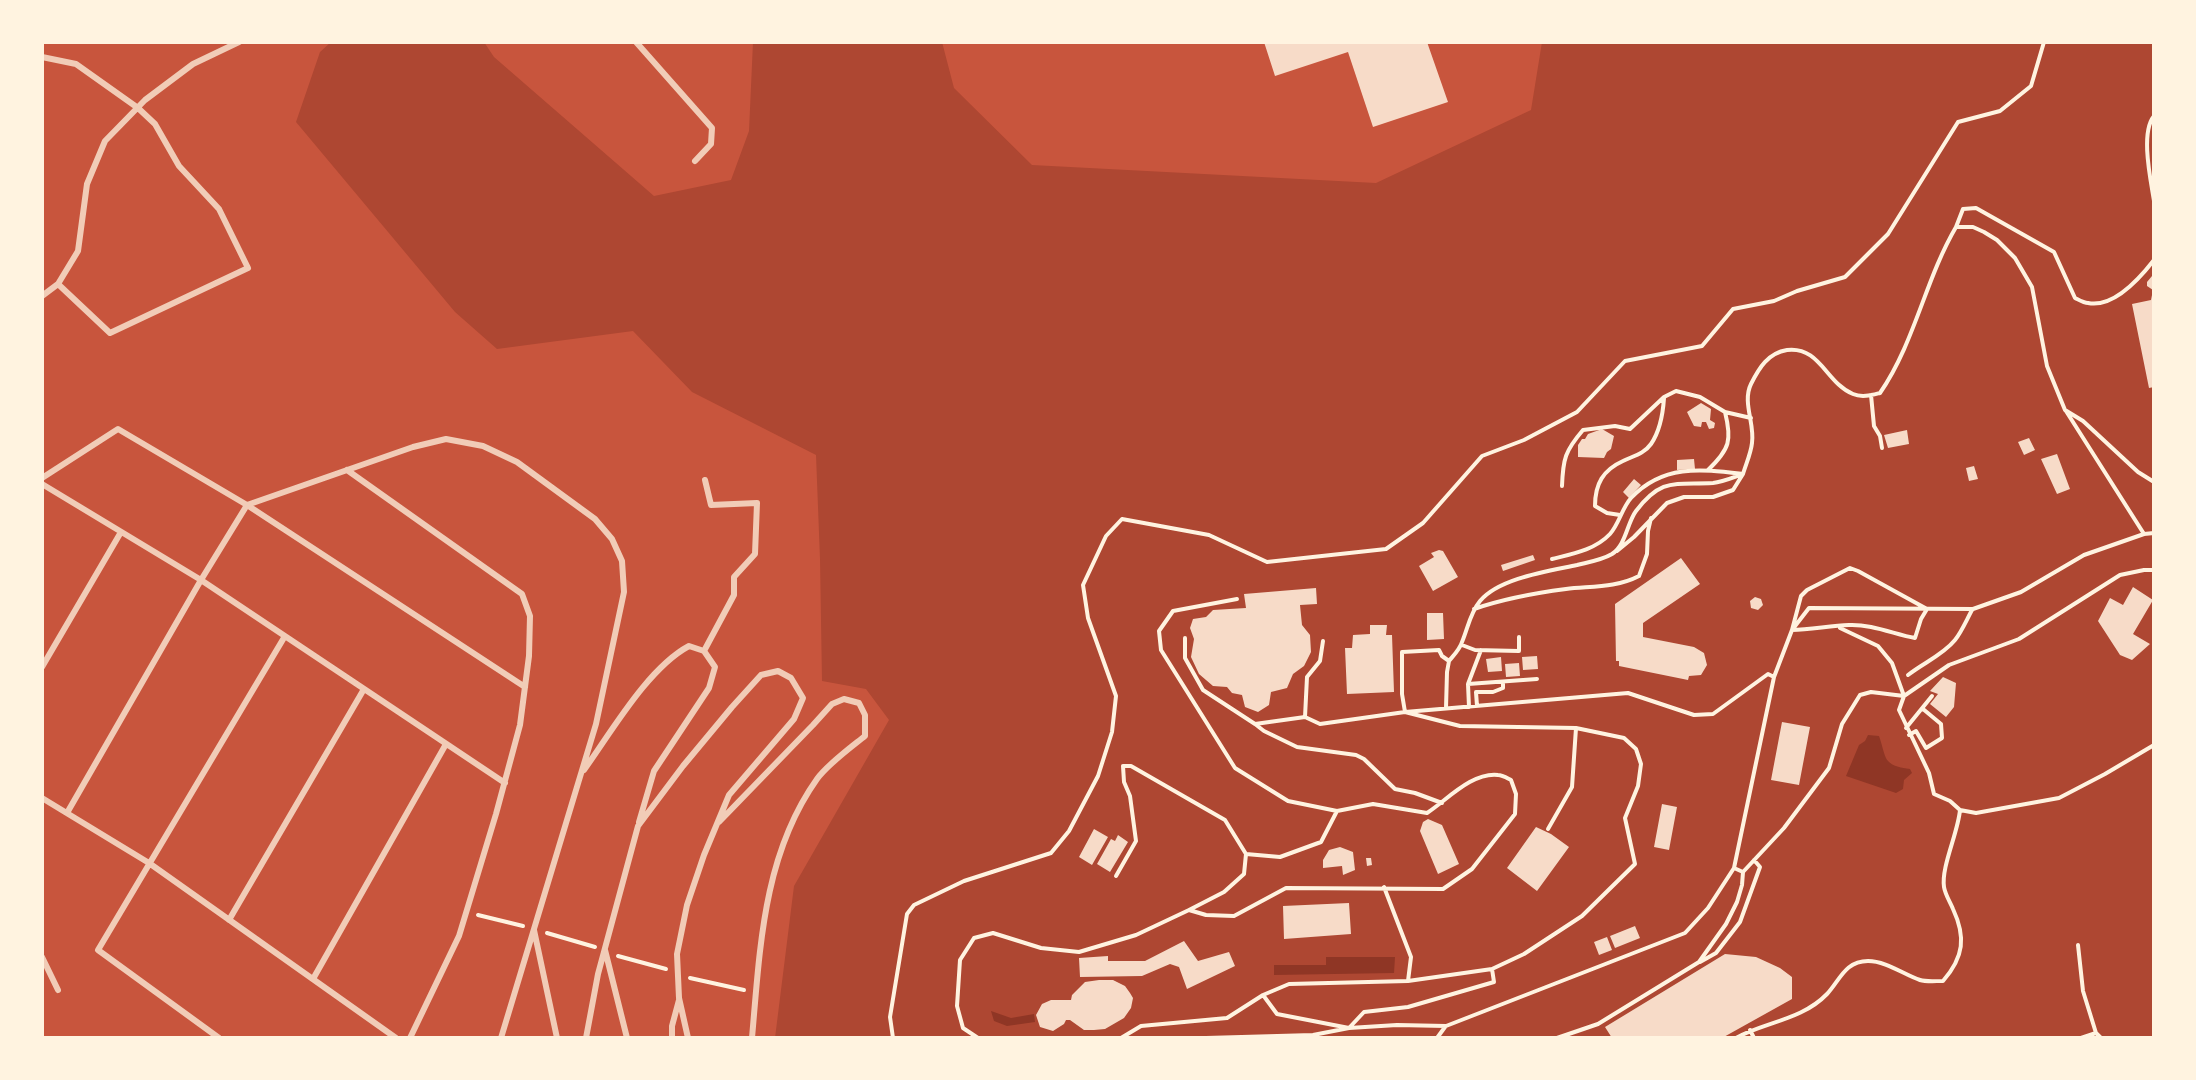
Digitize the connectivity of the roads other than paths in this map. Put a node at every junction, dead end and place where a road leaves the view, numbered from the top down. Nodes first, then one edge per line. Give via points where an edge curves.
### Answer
1 (239, 42) edge
2 (636, 42) edge
3 (42, 57) edge
4 (138, 108) junction
5 (695, 161) dead end
6 (58, 284) junction
7 (42, 296) edge
8 (346, 471) junction
9 (42, 478) edge
10 (705, 480) dead end
11 (42, 484) edge
12 (247, 505) junction
13 (122, 532) junction
14 (201, 580) junction
15 (285, 636) junction
16 (704, 651) junction
17 (42, 667) edge
18 (525, 687) junction
19 (364, 689) junction
20 (446, 744) junction
21 (580, 775) junction
22 (505, 783) junction
23 (42, 798) edge
24 (67, 813) junction
25 (716, 825) junction
26 (638, 826) junction
27 (149, 863) junction
28 (229, 920) junction
29 (534, 929) junction
30 (605, 949) junction
31 (42, 957) edge
32 (313, 979) junction
33 (58, 990) dead end
34 (679, 998) junction
35 (219, 1038) edge
36 (396, 1038) edge
37 (410, 1038) edge
38 (501, 1038) edge
39 (556, 1038) edge
40 (586, 1038) edge
41 (627, 1038) edge
42 (672, 1038) edge
43 (688, 1038) edge
44 (752, 1038) edge

1 - 4 street via 193,64
2 - 5 street via 712,128 711,144
3 - 4 street via 76,64
4 - 6 street via 105,141 87,184 78,251
4 - 6 street via 155,124 179,166 219,209 248,268 110,333
6 - 7 street
8 - 12 street
8 - 18 street via 522,594 530,616
8 - 21 street via 413,447 446,440 483,446 517,462 595,519 612,539 622,561 624,592 596,724
9 - 12 street via 118,429
10 - 16 street via 711,505 757,503 755,554 734,578 734,595
11 - 13 street
12 - 14 street
12 - 18 street
13 - 14 street
13 - 17 street
14 - 15 street
14 - 24 street
15 - 19 street
15 - 27 street
16 - 21 street via 689,646 674,654 639,693
16 - 26 street via 716,667 709,688 654,771
18 - 22 street
19 - 20 street
19 - 28 street
20 - 22 street
20 - 32 street
21 - 29 street
22 - 37 street via 459,936
23 - 24 street
24 - 27 street
25 - 26 street via 729,795 794,719 803,698 791,678 778,671 761,675 732,706
25 - 34 street via 687,905 677,954
25 - 44 street via 832,704 844,699 859,703 865,715 865,736 818,777 793,818 782,846 770,884 760,947
26 - 30 street
27 - 28 street
27 - 35 street via 98,950
28 - 32 street
29 - 38 street
29 - 39 street
30 - 40 street
30 - 41 street
31 - 33 street
32 - 36 street
34 - 42 street
34 - 43 street

